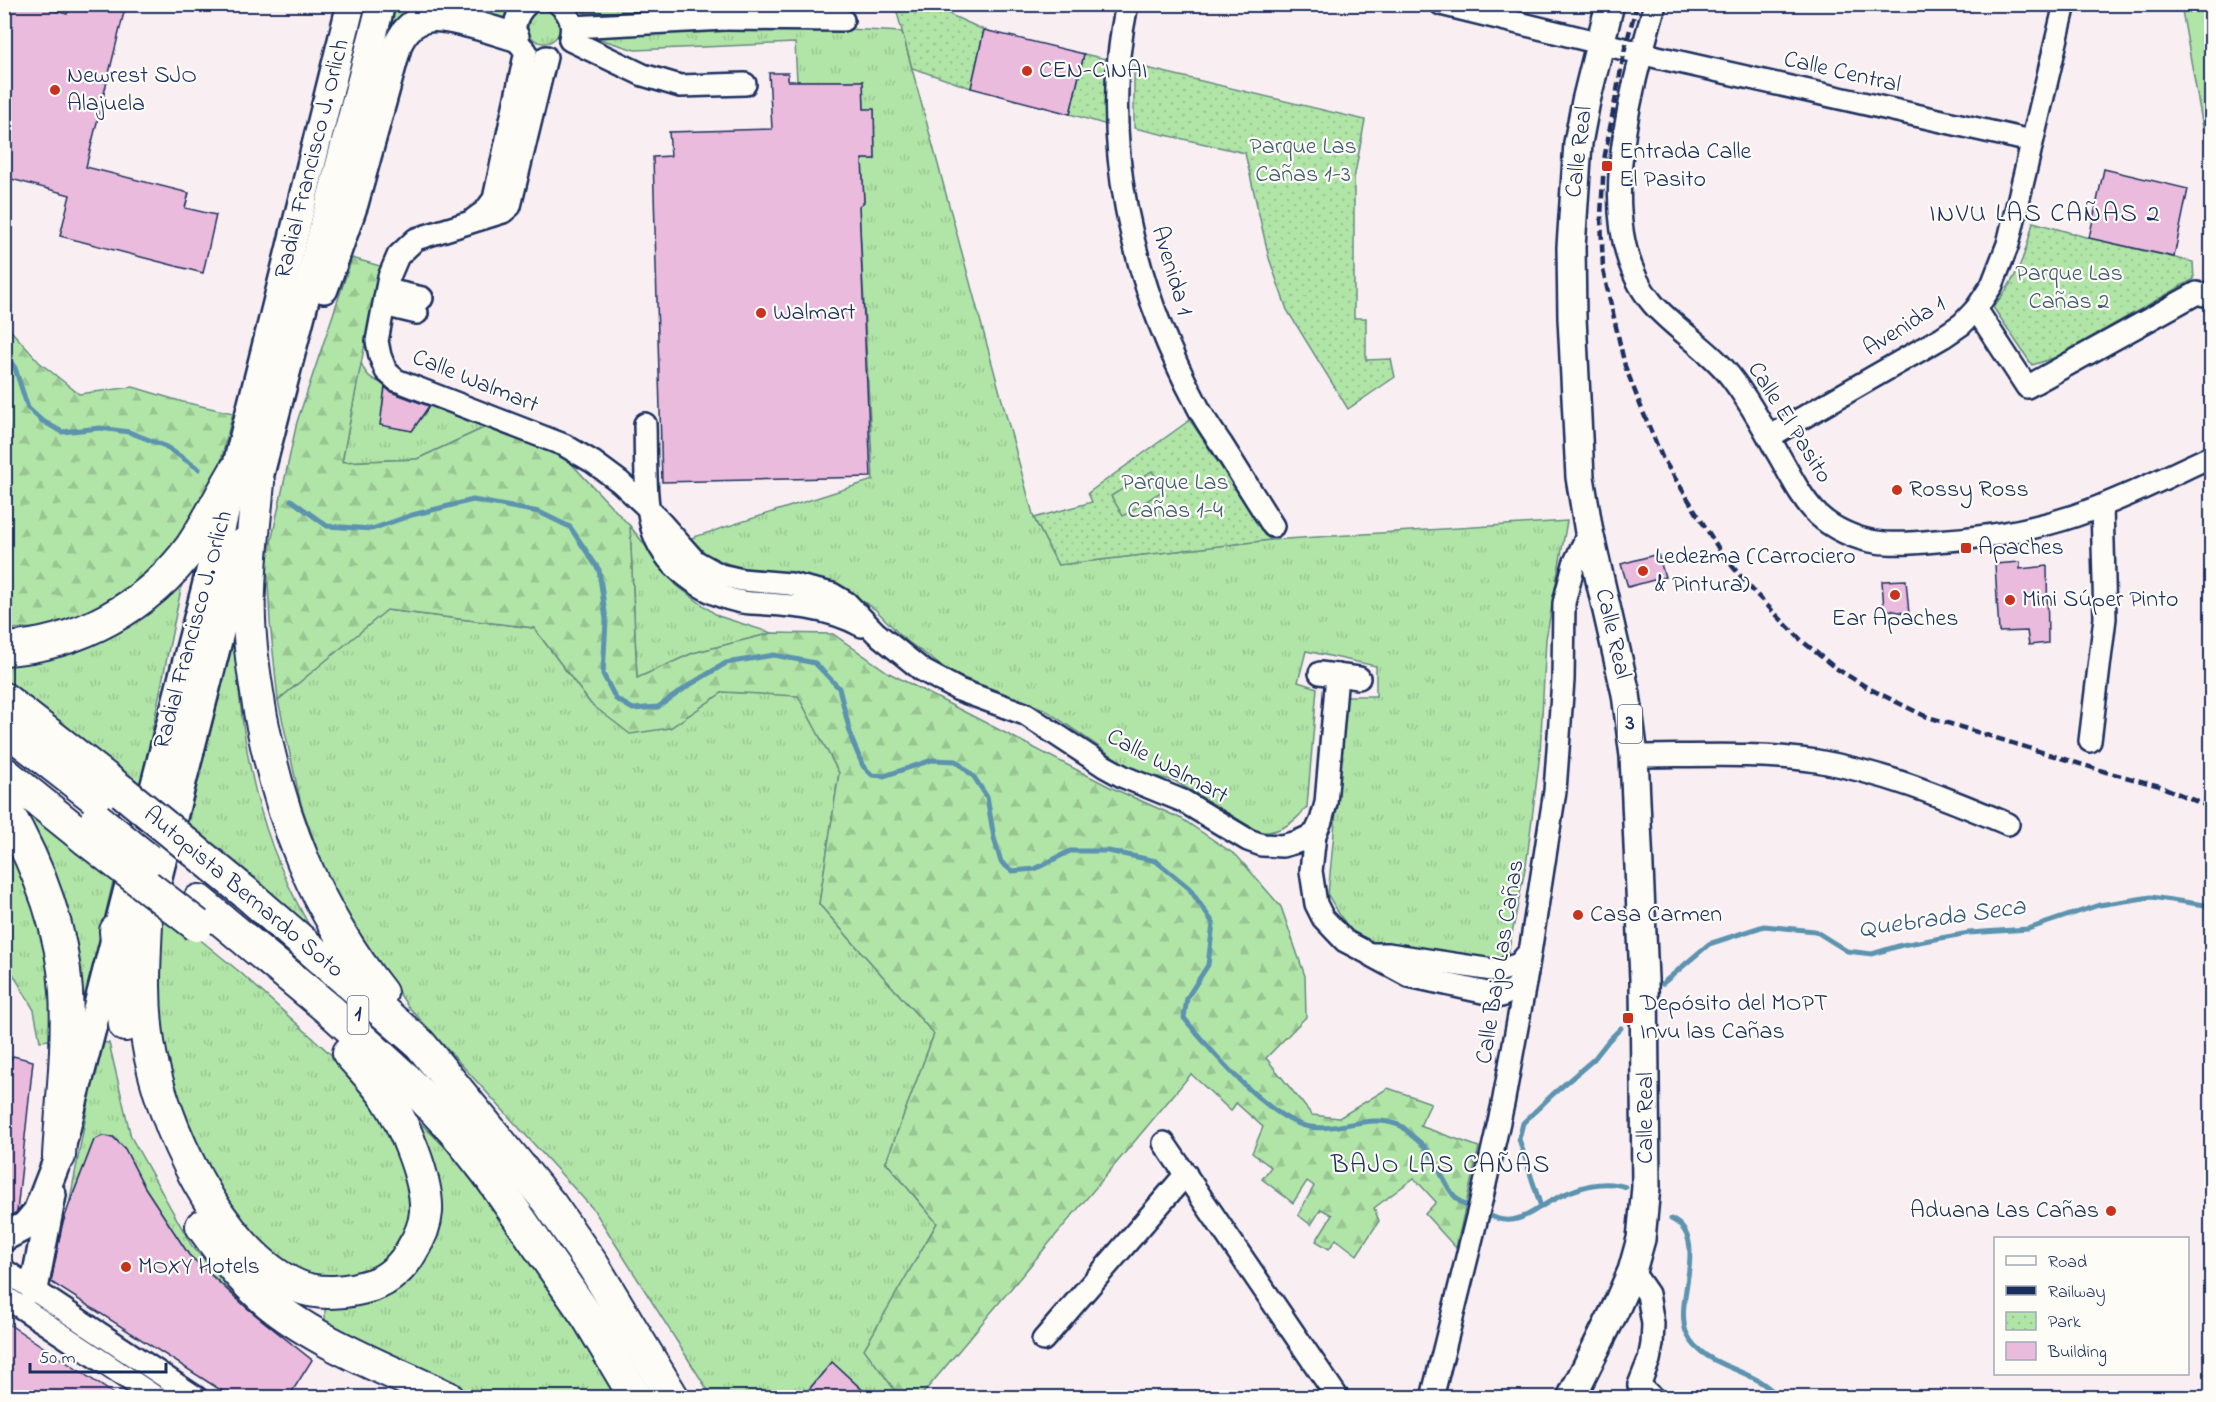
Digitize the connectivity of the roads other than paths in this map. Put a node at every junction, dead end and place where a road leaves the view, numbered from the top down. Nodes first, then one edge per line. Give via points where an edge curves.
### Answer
1 (351, 4) edge
2 (381, 4) edge
3 (527, 4) edge
4 (559, 4) edge
5 (1127, 4) edge
6 (1441, 4) edge
7 (1610, 4) edge
8 (1654, 4) edge
9 (2065, 4) edge
10 (723, 12) edge
11 (843, 20) dead end
12 (571, 33) junction
13 (1600, 43) junction
14 (521, 44) junction
15 (1641, 53) junction
16 (546, 57) junction
17 (745, 84) dead end
18 (2031, 141) junction
19 (467, 224) junction
20 (2204, 295) dead end
21 (385, 297) junction
22 (419, 306) dead end
23 (1977, 309) junction
24 (645, 424) dead end
25 (1769, 437) junction
26 (269, 440) junction
27 (2211, 456) edge
28 (247, 476) junction
29 (2102, 506) junction
30 (649, 509) junction
31 (1274, 526) dead end
32 (1589, 532) junction
33 (4, 649) edge
34 (1359, 678) dead end
35 (4, 699) edge
36 (4, 727) edge
37 (2091, 741) dead end
38 (4, 747) edge
39 (1634, 756) junction
40 (4, 773) edge
41 (4, 806) edge
42 (102, 814) junction
43 (2008, 824) dead end
44 (1315, 834) junction
45 (200, 903) junction
46 (146, 924) joint
47 (116, 931) junction
48 (1528, 962) junction
49 (420, 1044) junction
50 (349, 1053) junction
51 (1164, 1143) dead end
52 (59, 1156) junction
53 (496, 1161) junction
54 (1186, 1174) junction
55 (4, 1237) edge
56 (4, 1270) edge
57 (1632, 1270) junction
58 (34, 1289) junction
59 (4, 1296) edge
60 (1043, 1340) dead end
61 (157, 1398) edge
62 (196, 1398) edge
63 (448, 1398) edge
64 (636, 1398) edge
65 (673, 1398) edge
66 (1338, 1398) edge
67 (1432, 1398) edge
68 (1571, 1398) edge
69 (1653, 1398) edge

1 - 28 main road, Radial Francisco J. Orlich
2 - 26 main road, Radial Francisco J. Orlich
3 - 14 street, Calle Walmart via 514,27
4 - 12 street via 570,18
5 - 31 street, Avenida 1 via 1122,25 1116,131 1136,254 1152,304 1197,405
6 - 13 street, Calle Central
7 - 13 main road, Calle Real / 3
8 - 15 street, Calle El Pasito
9 - 18 street, Avenida 1
10 - 11 street
10 - 12 street
12 - 16 street via 561,51
12 - 17 street via 643,75 680,86
13 - 15 street, Calle Central
13 - 32 main road, Calle Real / 3 via 1578,143 1571,247 1580,477
14 - 16 street via 532,55
14 - 19 street, Calle Walmart via 494,199
14 - 26 main road via 441,18 428,18 402,36 354,204
15 - 18 street, Calle Central
15 - 25 street, Calle El Pasito via 1622,147 1620,180 1622,228 1629,260 1653,303 1724,368
16 - 19 street, Calle Walmart via 510,206 504,212
18 - 23 street, Avenida 1 via 2008,244 1992,285
19 - 21 street, Calle Walmart via 429,234 405,246 389,278
20 - 23 street via 2197,294 2027,387
21 - 22 street
21 - 30 street, Calle Walmart via 378,349 386,371 396,380 564,445 620,482
23 - 25 street, Avenida 1 via 1943,338
24 - 30 street
25 - 29 street, Calle El Pasito via 1802,496 1820,516 1845,533 1876,542 1913,543 2004,535
26 - 28 main road, Radial Francisco J. Orlich
27 - 29 street, Calle El Pasito
28 - 33 highway via 153,589 100,624 48,642
28 - 46 main road, Radial Francisco J. Orlich
28 - 47 main road, Radial Francisco J. Orlich
28 - 49 highway via 255,685 271,767 309,877 326,911 349,950
29 - 37 street via 2105,618
30 - 44 street, Calle Walmart via 695,561 720,575 832,594 847,603 906,659 939,680 1025,714 1114,771 1183,801 1248,840 1282,846
32 - 39 main road, Calle Real / 3 via 1626,694
32 - 48 street, Calle Bajo Las Cañas via 1574,564 1564,603 1555,790
34 - 44 street via 1329,674 1326,804
35 - 42 highway, Autopista Bernardo Soto / 1
36 - 42 highway, Autopista Bernardo Soto / 1
38 - 42 highway, Autopista Bernardo Soto / 1
39 - 43 street via 1817,761 1920,787
39 - 57 main road, Calle Real / 3 via 1644,979 1646,1187 1641,1239
40 - 42 highway, Autopista Bernardo Soto / 1
41 - 52 highway via 38,870 60,948 67,1032
42 - 45 highway, Autopista Bernardo Soto / 1
42 - 45 highway, Autopista Bernardo Soto / 1, bridge
42 - 49 highway, Autopista Bernardo Soto / 1, bridge via 246,893
44 - 48 street via 1311,871 1316,904 1323,918 1345,941 1370,954 1499,971
45 - 50 highway, Autopista Bernardo Soto / 1
45 - 53 highway, Autopista Bernardo Soto / 1 via 331,1011 405,1078 457,1134
45 - 53 highway, Autopista Bernardo Soto / 1 via 330,990
46 - 50 highway via 142,987 148,1043 163,1104 193,1173 234,1235 268,1268 298,1287 328,1292 379,1283 398,1270 417,1243 426,1211 424,1191 403,1127 385,1096
47 - 52 main road, Radial Francisco J. Orlich
47 - 63 highway via 129,1049 145,1111 165,1164 214,1244 259,1294 282,1313 352,1353
48 - 67 street, Calle Bajo Las Cañas via 1503,1104
49 - 53 highway, Autopista Bernardo Soto / 1
50 - 53 highway, Autopista Bernardo Soto / 1 via 425,1116
51 - 54 street
52 - 55 main road, Radial Francisco J. Orlich via 37,1212 25,1226
52 - 58 main road
53 - 64 highway, 1
53 - 65 highway, 1 via 550,1204 594,1267
54 - 60 street
54 - 66 street
56 - 58 street
57 - 68 main road, Calle Real / 3
57 - 69 street via 1648,1294 1653,1324 1651,1353 1639,1385
58 - 62 street
59 - 61 street

